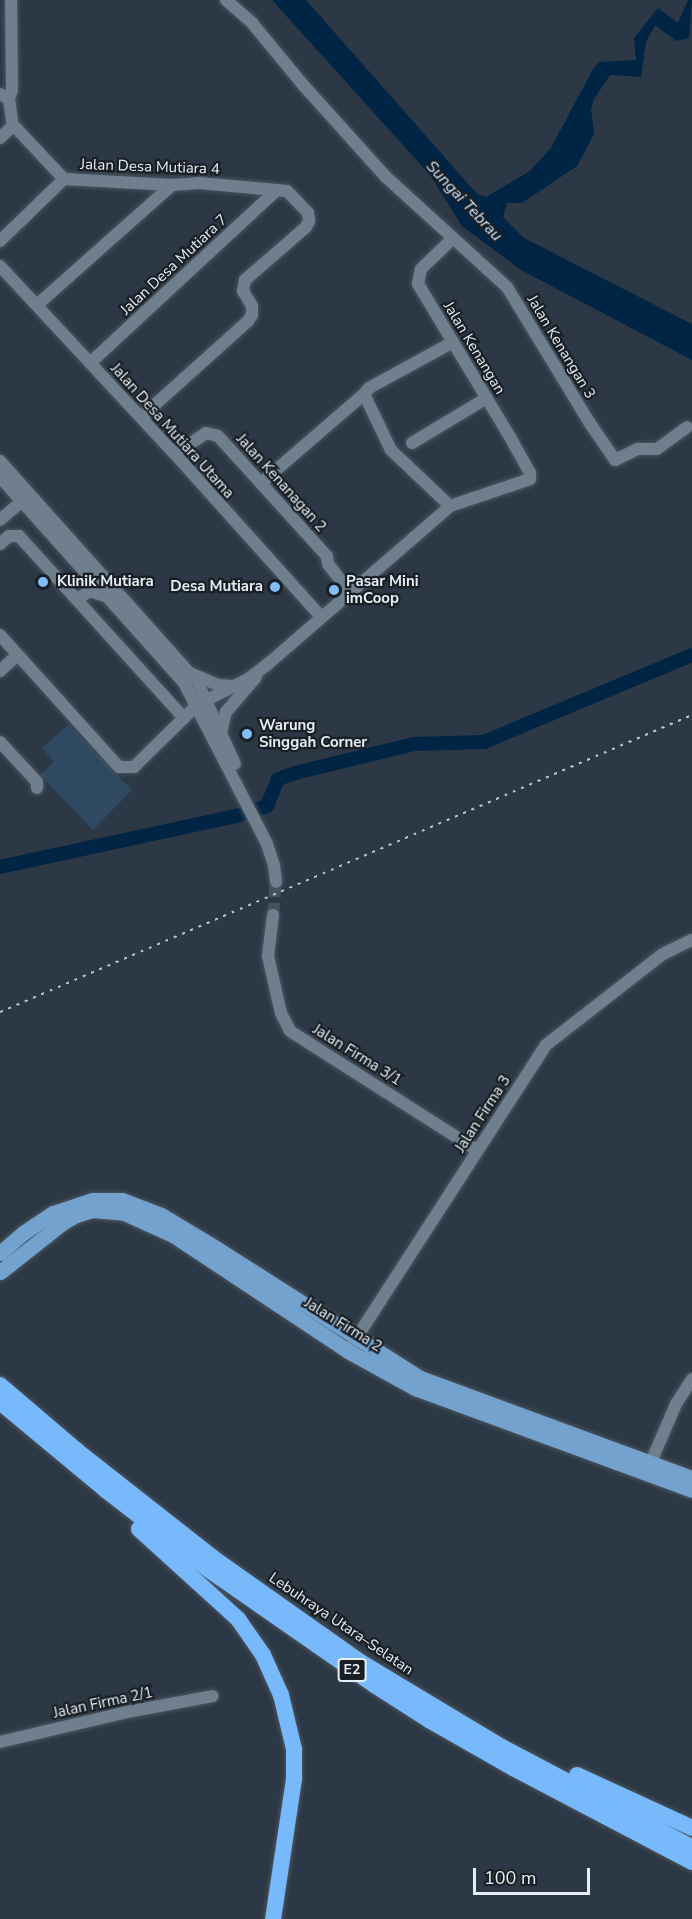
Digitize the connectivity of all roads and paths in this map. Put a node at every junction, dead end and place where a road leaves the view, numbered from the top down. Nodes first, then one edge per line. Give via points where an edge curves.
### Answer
1 (11, 0) edge
2 (226, 0) edge
3 (4, 97) edge
4 (13, 126) junction
5 (0, 138) edge
6 (64, 179) junction
7 (172, 185) junction
8 (277, 190) junction
9 (452, 239) junction
10 (0, 241) edge
11 (0, 266) edge
12 (37, 305) junction
13 (453, 342) junction
14 (90, 363) junction
15 (364, 394) junction
16 (487, 398) junction
17 (141, 417) junction
18 (687, 427) dead end
19 (412, 443) dead end
20 (175, 454) junction
21 (0, 461) edge
22 (0, 477) edge
23 (15, 477) junction
24 (261, 483) junction
25 (22, 501) junction
26 (450, 507) junction
27 (45, 510) junction
28 (2, 515) edge
29 (0, 544) edge
30 (83, 567) junction
31 (350, 591) junction
32 (81, 596) junction
33 (110, 599) junction
34 (321, 618) junction
35 (0, 635) edge
36 (17, 655) junction
37 (0, 670) edge
38 (259, 670) junction
39 (189, 672) junction
40 (236, 686) junction
41 (202, 703) junction
42 (184, 718) junction
43 (221, 733) junction
44 (0, 742) edge
45 (37, 788) dead end
46 (246, 798) junction
47 (276, 882) tunnel mouth
48 (273, 915) tunnel mouth
49 (692, 940) edge
50 (477, 1150) junction
51 (0, 1253) edge
52 (0, 1272) edge
53 (352, 1345) junction
54 (692, 1379) edge
55 (0, 1385) edge
56 (0, 1402) edge
57 (39, 1435) junction
58 (648, 1468) junction
59 (692, 1478) edge
60 (692, 1490) edge
61 (213, 1696) dead end
62 (0, 1742) edge
63 (502, 1747) junction
64 (692, 1828) edge
65 (692, 1847) edge
66 (692, 1862) edge
67 (273, 1919) edge

1 - 3 street via 13,80
2 - 9 street via 252,24 386,176
3 - 4 street
4 - 5 street
4 - 6 street, Jalan Desa Mutiara 4
6 - 7 street, Jalan Desa Mutiara 4
6 - 10 street
7 - 8 street, Jalan Desa Mutiara 4 via 199,183
7 - 12 street
8 - 14 street, Jalan Desa Mutiara 7
8 - 17 street, Jalan Desa Mutiara 4 via 288,191 308,213 309,221 245,279 243,291 252,306 248,321
9 - 13 street, Jalan Kenangan via 421,268 418,284
9 - 18 street, Jalan Kenangan 3 via 507,287 613,458 618,460 640,449 657,449
11 - 12 street, Jalan Desa Mutiara Utama
12 - 14 street, Jalan Desa Mutiara Utama
13 - 15 street
13 - 16 street, Jalan Kenangan
14 - 17 street, Jalan Desa Mutiara Utama
15 - 24 street
15 - 26 street via 391,450
16 - 19 street
16 - 26 street, Jalan Kenangan via 530,479
17 - 20 street, Jalan Desa Mutiara Utama
20 - 24 street, Jalan Kenanagan 2 via 211,432
20 - 34 street, Jalan Desa Mutiara Utama
21 - 23 street
22 - 25 street
23 - 25 street via 22,489
23 - 27 street
24 - 31 street, Jalan Kenanagan 2 via 327,556 328,564
25 - 27 street via 36,503
25 - 28 street
25 - 30 street
26 - 31 street
27 - 39 street
29 - 32 street via 14,534 19,536
30 - 32 street via 86,579
30 - 33 street
31 - 34 street
32 - 33 street via 98,592
32 - 42 street
33 - 41 street
34 - 38 street
35 - 36 street
36 - 37 street
36 - 42 street via 119,766 134,767
38 - 40 street
38 - 43 street via 254,682 226,712
39 - 40 street via 218,685
39 - 41 street via 197,681
40 - 41 street
41 - 42 street
41 - 43 street
41 - 46 street via 238,792
43 - 46 street via 245,787
44 - 45 street via 37,782
46 - 47 street via 274,865
48 - 50 street, Jalan Firma 3/1 via 268,956 281,1013 290,1031
49 - 50 street, Jalan Firma 3 via 663,954 546,1045
50 - 53 street, Jalan Firma 3
51 - 53 main road, Jalan Firma 2 via 53,1214 92,1200 122,1200 161,1215
52 - 53 main road, Jalan Firma 2 via 76,1215 92,1210 124,1213 173,1235
53 - 58 main road, Jalan Firma 2 via 415,1388
54 - 58 street via 676,1404
55 - 63 highway, Lebuhraya Utara–Selatan / E2 via 213,1558 364,1665
56 - 57 highway, Lebuhraya Utara–Selatan / E2
57 - 66 highway, Lebuhraya Utara–Selatan / E2 via 209,1570 376,1686 513,1768
57 - 67 highway via 48,1452 238,1619 272,1673 294,1749 294,1779
58 - 59 main road, Jalan Firma 2
58 - 60 main road, Jalan Firma 2
61 - 62 street, Jalan Firma 2/1
63 - 64 highway via 515,1745
63 - 65 highway, Lebuhraya Utara–Selatan / E2

